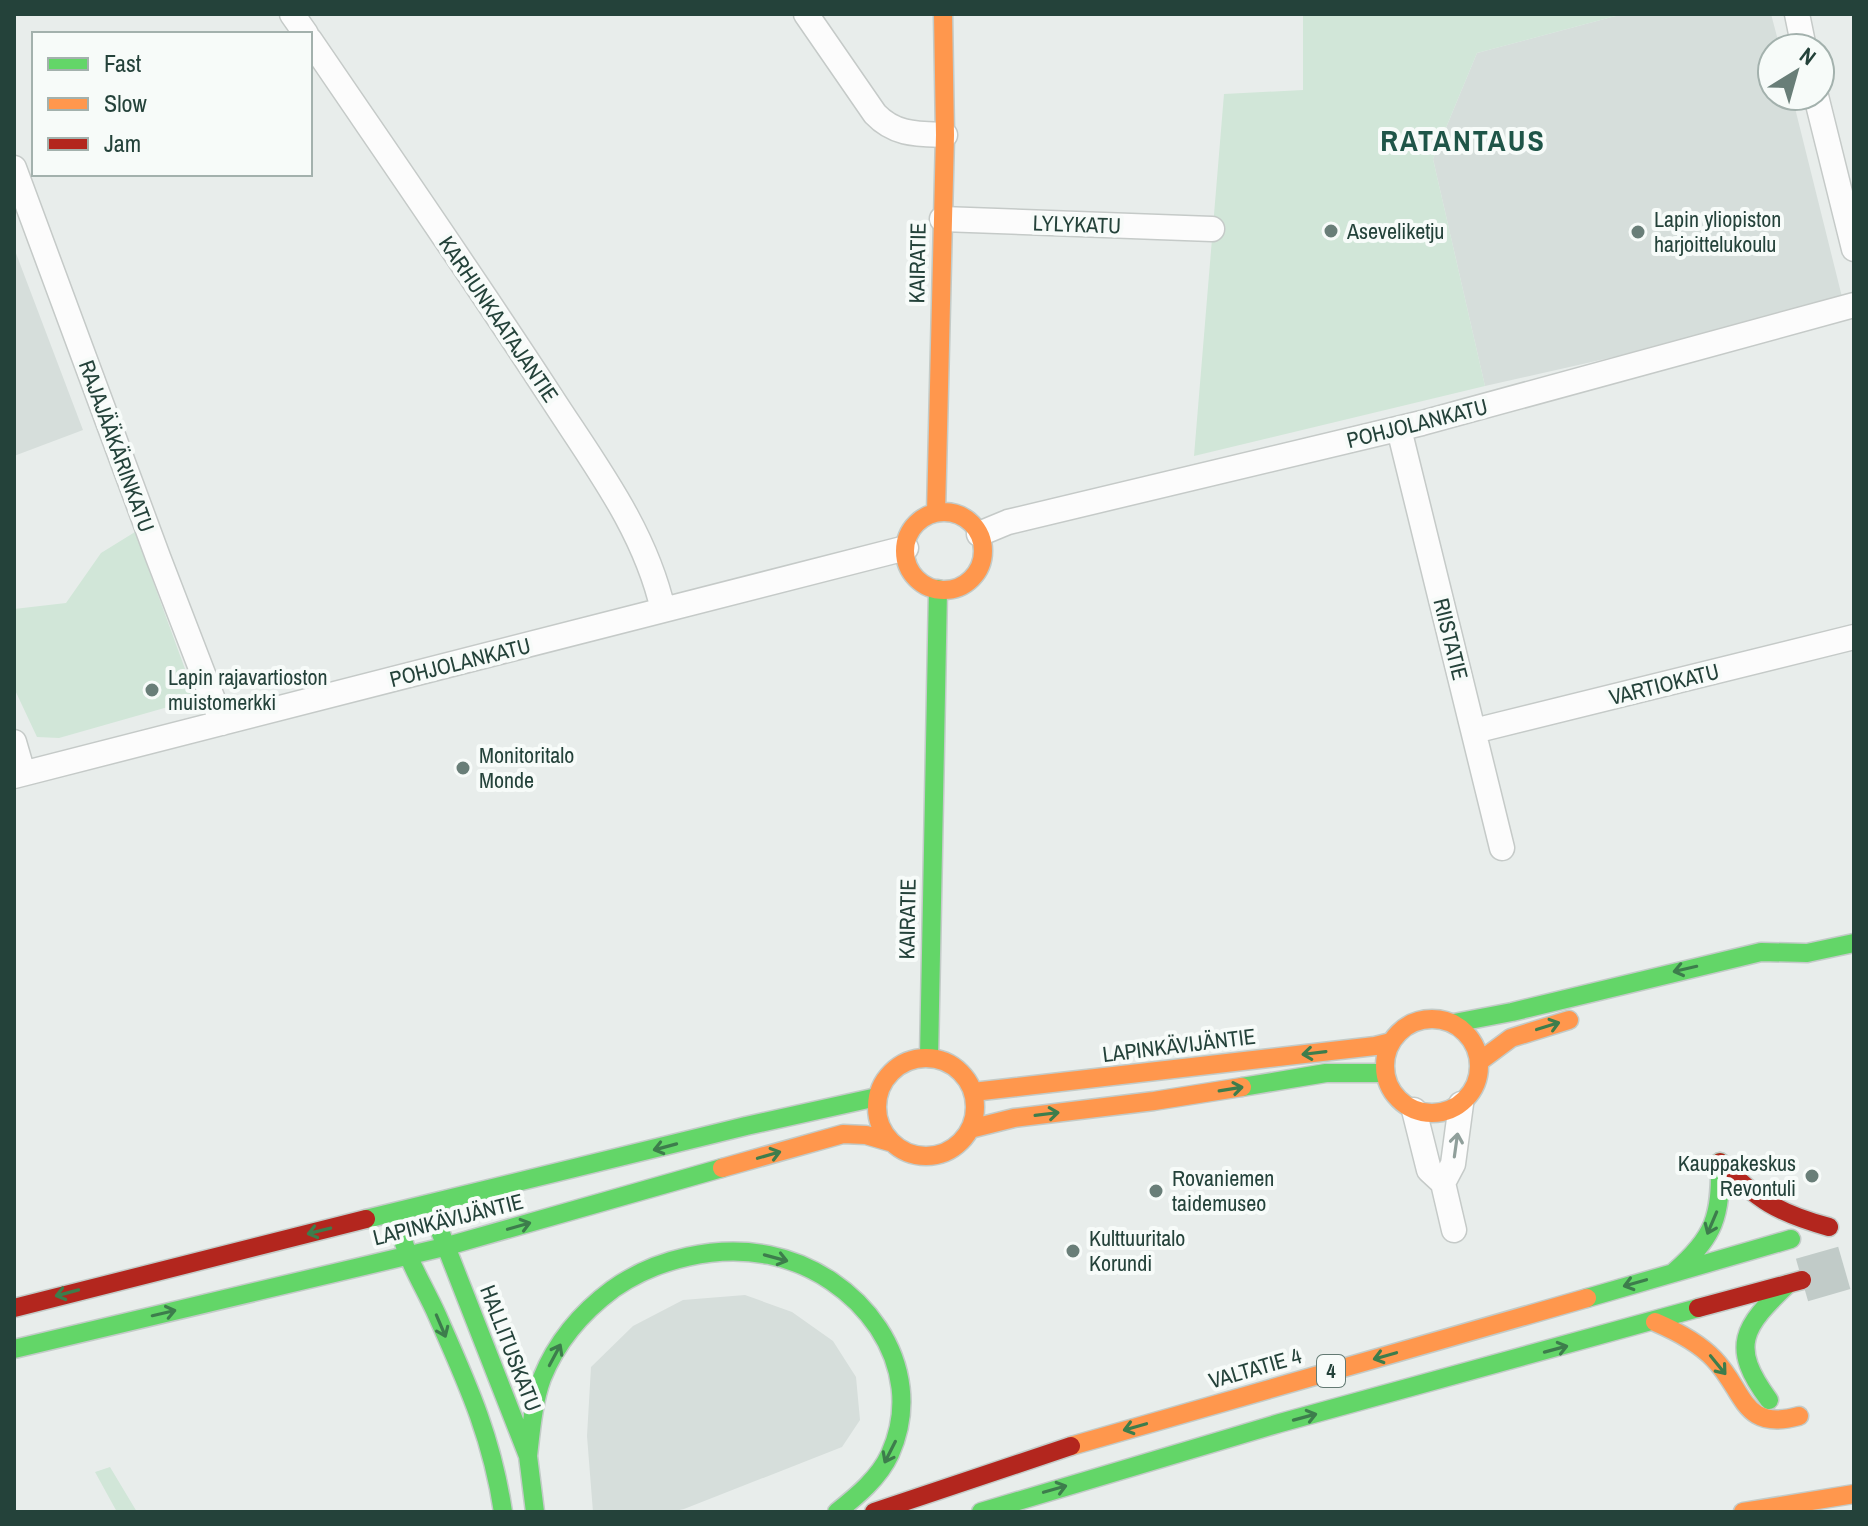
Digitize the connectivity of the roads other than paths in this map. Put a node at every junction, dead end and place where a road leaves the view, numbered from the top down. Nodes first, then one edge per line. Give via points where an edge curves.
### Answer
1 (292, 14) edge
2 (806, 14) edge
3 (943, 14) edge
4 (305, 32) edge
5 (312, 43) edge
6 (1820, 112) edge
7 (945, 135) junction
8 (14, 168) edge
9 (942, 219) junction
10 (1212, 229) dead end
11 (1854, 249) edge
12 (1854, 305) edge
13 (1399, 429) junction
14 (936, 513) junction
15 (979, 534) junction
16 (906, 548) junction
17 (938, 589) junction
18 (663, 610) junction
19 (1854, 637) edge
20 (222, 723) junction
21 (1474, 731) junction
22 (14, 742) edge
23 (18, 775) edge
24 (1502, 848) dead end
25 (1854, 943) edge
26 (1807, 953) junction
27 (1768, 974) dead end
28 (1588, 1014) dead end
29 (1454, 1023) junction
30 (1391, 1042) junction
31 (929, 1058) junction
32 (1480, 1061) junction
33 (1385, 1073) junction
34 (973, 1092) junction
35 (877, 1097) junction
36 (1461, 1104) junction
37 (1414, 1110) junction
38 (970, 1129) junction
39 (890, 1142) junction
40 (1443, 1183) junction
41 (431, 1204) junction
42 (395, 1212) junction
43 (1829, 1227) dead end
44 (1454, 1230) dead end
45 (1791, 1239) dead end
46 (444, 1247) junction
47 (407, 1255) junction
48 (1674, 1272) junction
49 (14, 1308) edge
50 (1655, 1322) junction
51 (14, 1349) edge
52 (528, 1456) junction
53 (1854, 1494) edge
54 (503, 1512) edge
55 (535, 1512) edge
56 (837, 1512) edge
57 (874, 1512) edge
58 (981, 1512) edge
59 (1743, 1512) edge

1 - 4 street
2 - 7 street via 886,125 909,134
3 - 7 main road, KAIRATIE
5 - 18 street, KARHUNKAATAJANTIE via 631,521
6 - 11 street
7 - 9 main road, KAIRATIE
8 - 20 street, RAJAJÄÄKÄRINKATU
9 - 10 street, LYLYKATU
9 - 14 main road, KAIRATIE
12 - 13 street, POHJOLANKATU
13 - 15 street, POHJOLANKATU via 1008,522
13 - 21 street, RIISTATIE
14 - 15 main road via 961,516
14 - 16 main road via 915,525
15 - 17 main road via 983,557 971,579
16 - 17 main road via 911,570
16 - 18 street, POHJOLANKATU
17 - 31 main road, KAIRATIE
18 - 20 street, POHJOLANKATU
19 - 21 street, VARTIOKATU
20 - 23 street, POHJOLANKATU
21 - 24 street, RIISTATIE
22 - 23 street
25 - 26 main road
26 - 27 main road
26 -> 29 main road via 1761,952
32 -> 28 main road via 1511,1038
29 - 30 main road via 1415,1021
29 - 32 main road via 1472,1039
30 - 33 main road
30 -> 34 main road, LAPINKÄVIJÄNTIE
31 - 34 main road via 956,1068
31 - 35 main road via 896,1068
32 - 36 main road via 1476,1085
33 - 37 main road via 1394,1094
38 -> 33 main road via 1014,1118 1326,1073
34 - 38 main road
35 - 39 main road via 878,1121
35 -> 41 main road, LAPINKÄVIJÄNTIE
36 - 37 main road via 1439,1113
40 -> 36 street via 1453,1164
37 - 40 street via 1429,1170
38 - 39 main road via 961,1143 931,1157 909,1154
46 -> 39 main road, LAPINKÄVIJÄNTIE via 843,1134
40 - 44 street
41 - 42 main road, LAPINKÄVIJÄNTIE
41 - 46 main road, HALLITUSKATU
42 - 47 main road
42 -> 49 main road, LAPINKÄVIJÄNTIE
43 -> 48 main road via 1766,1206 1720,1162 1721,1195 1709,1230 1702,1246
45 - 48 main road, VALTATIE 4 / 4
46 - 47 main road, LAPINKÄVIJÄNTIE
46 - 52 main road, HALLITUSKATU
51 -> 47 main road, LAPINKÄVIJÄNTIE
47 -> 54 main road via 482,1419
48 -> 57 main road, VALTATIE 4 / 4 via 1063,1448
50 -> 50 main road, 4 via 1713,1357 1761,1419 1774,1423 1799,1416 1765,1396 1752,1378 1744,1351 1749,1324 1795,1282
58 -> 50 main road, 4 via 1280,1423
52 - 55 main road, HALLITUSKATU
52 -> 56 main road via 539,1389 564,1338 592,1306 628,1279 669,1261 736,1251 767,1255 829,1279 857,1302 880,1327 904,1384 897,1440 867,1486
53 - 59 main road

